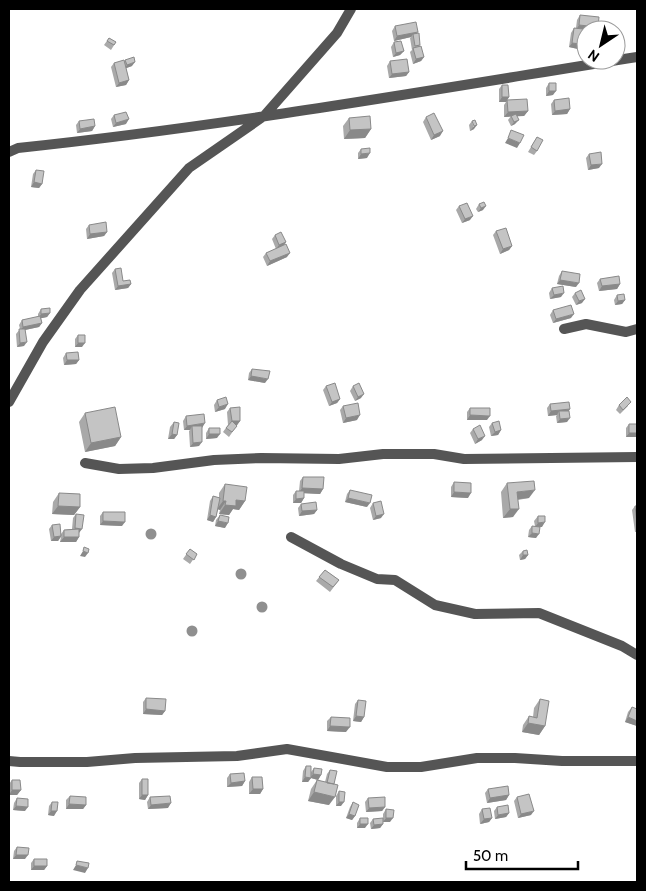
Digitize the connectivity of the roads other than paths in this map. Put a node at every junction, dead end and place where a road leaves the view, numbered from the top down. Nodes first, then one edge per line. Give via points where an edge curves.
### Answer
1 (351, 9) edge
2 (637, 58) edge
3 (264, 116) junction
4 (9, 152) edge
5 (564, 329) dead end
6 (637, 329) edge
7 (9, 402) edge
8 (637, 457) edge
9 (85, 463) dead end
10 (291, 537) dead end
11 (637, 655) edge
12 (9, 761) edge
13 (637, 761) edge

1 - 3 street via 337,33
2 - 3 street
3 - 4 street via 18,148
3 - 7 street via 189,168 87,283 43,342
5 - 6 street via 586,324 626,332
8 - 9 street via 464,459 434,454 383,454 339,459 214,460 128,469
10 - 11 street via 377,579 395,580 435,605 474,614 539,613
12 - 13 street via 87,762 237,756 287,750 387,767 421,767 477,758

